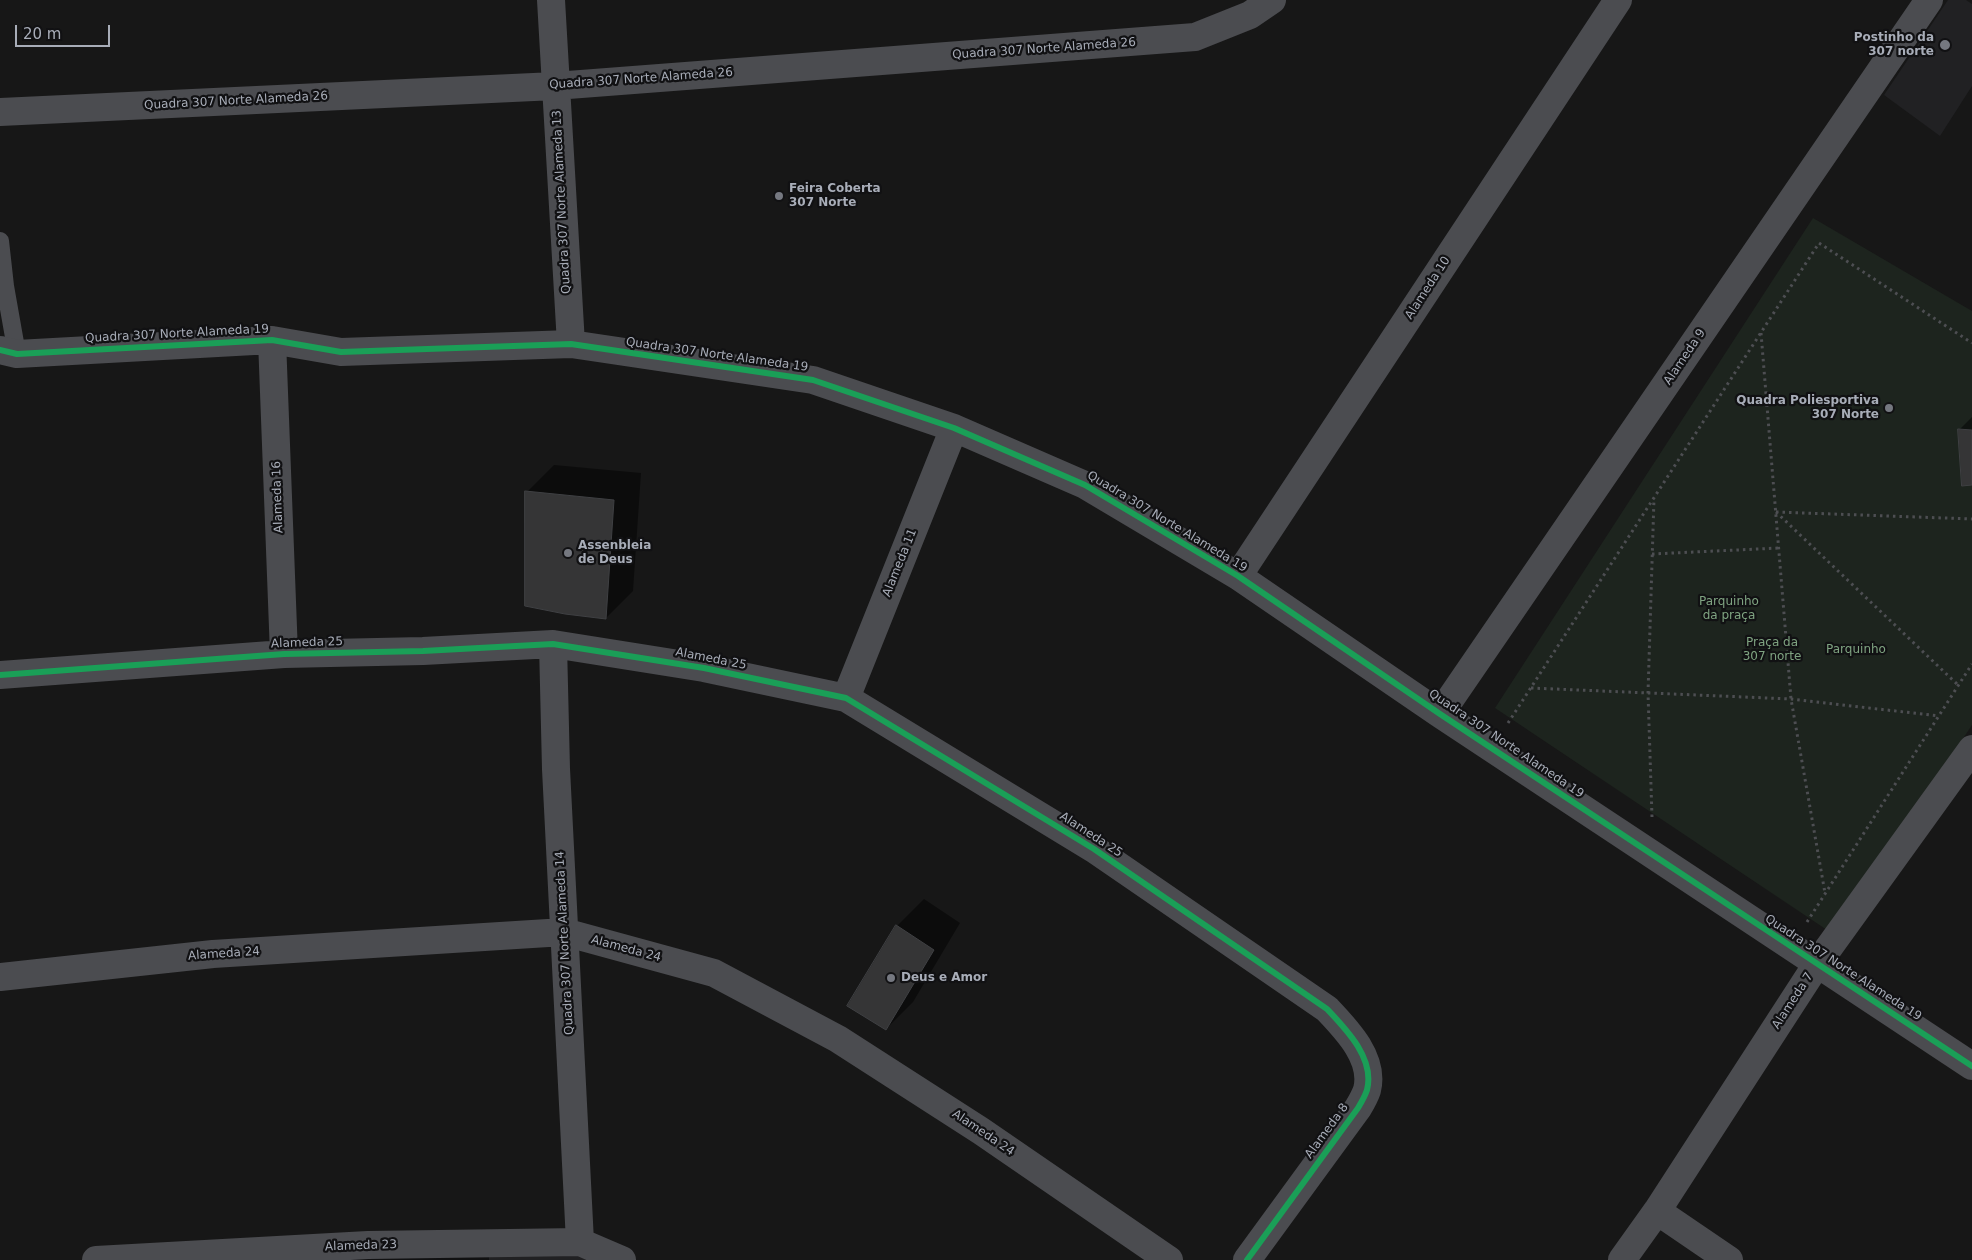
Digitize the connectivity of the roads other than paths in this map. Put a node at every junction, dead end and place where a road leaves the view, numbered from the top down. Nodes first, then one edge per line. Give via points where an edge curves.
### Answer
1 (551, 0) edge
2 (1272, 0) edge
3 (1618, 0) edge
4 (1930, 0) edge
5 (556, 86) junction
6 (0, 112) edge
7 (0, 241) edge
8 (3, 284) edge
9 (272, 340) junction
10 (571, 344) junction
11 (6, 355) edge
12 (954, 428) junction
13 (1238, 576) junction
14 (553, 644) junction
15 (284, 654) junction
16 (0, 675) edge
17 (846, 698) junction
18 (1440, 714) junction
19 (1972, 749) edge
20 (564, 932) junction
21 (1817, 964) junction
22 (0, 977) edge
23 (1327, 1009) joint
24 (1972, 1066) edge
25 (1657, 1211) junction
26 (580, 1242) junction
27 (96, 1260) edge
28 (622, 1260) edge
29 (1168, 1260) edge
30 (1247, 1260) edge
31 (1622, 1260) edge
32 (1729, 1260) edge

1 - 5 street, Quadra 307 Norte Alameda 13
2 - 5 street, Quadra 307 Norte Alameda 26 via 1250,14 1196,37
3 - 13 street, Alameda 10
4 - 18 street, Alameda 9
5 - 6 street, Quadra 307 Norte Alameda 26
5 - 10 street, Quadra 307 Norte Alameda 13
7 - 8 lane
8 - 11 lane
9 - 10 street, Quadra 307 Norte Alameda 19 via 341,352
9 - 11 street, Quadra 307 Norte Alameda 19
9 - 15 street, Alameda 16
10 - 12 street, Quadra 307 Norte Alameda 19 via 812,380
12 - 13 street, Quadra 307 Norte Alameda 19 via 1085,485
12 - 17 street, Alameda 11
13 - 18 street, Quadra 307 Norte Alameda 19
14 - 15 street, Alameda 25
14 - 17 street, Alameda 25 via 704,668
14 - 20 street, Quadra 307 Norte Alameda 14
15 - 16 street, Alameda 25
17 - 23 street, Alameda 25 via 1094,849
18 - 21 street, Quadra 307 Norte Alameda 19
19 - 21 street, Alameda 7
20 - 22 street, Alameda 24 via 213,954
20 - 26 street, Quadra 307 Norte Alameda 14
20 - 29 street, Alameda 24 via 714,973 838,1039 981,1131
21 - 24 street, Quadra 307 Norte Alameda 19
21 - 25 street, Alameda 7
23 - 30 street, Alameda 8 via 1360,1048 1367,1066 1367,1090 1358,1108
25 - 31 street, Alameda 7
25 - 32 street
26 - 27 street, Alameda 23 via 368,1245
26 - 28 street, Alameda 23

